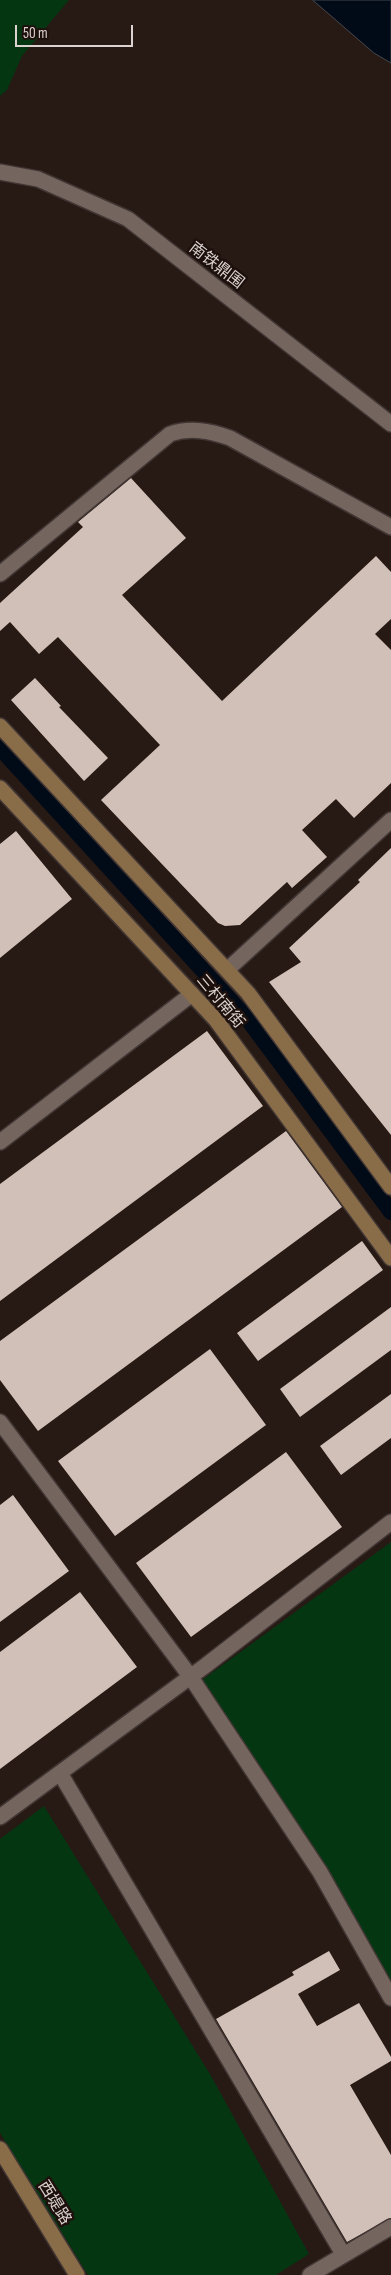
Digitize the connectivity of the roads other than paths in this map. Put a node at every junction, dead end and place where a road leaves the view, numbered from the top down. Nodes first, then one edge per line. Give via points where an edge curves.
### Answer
1 (0, 172) edge
2 (391, 424) edge
3 (391, 527) edge
4 (0, 574) edge
5 (0, 726) edge
6 (0, 788) edge
7 (391, 820) edge
8 (226, 970) junction
9 (192, 994) junction
10 (0, 1142) edge
11 (390, 1182) edge
12 (391, 1258) edge
13 (0, 1422) edge
14 (391, 1522) edge
15 (190, 1676) junction
16 (60, 1773) junction
17 (0, 1817) edge
18 (391, 1998) edge
19 (0, 2150) edge
20 (391, 2227) edge
21 (343, 2254) junction
22 (78, 2275) edge
23 (310, 2275) edge

1 - 2 street, 南铁鼎围 via 38,179 128,219
3 - 4 street via 230,438 208,430 181,430 170,434
5 - 8 street, 三村南街
6 - 9 street, 三村南街
7 - 8 street
8 - 11 street, 三村南街 via 248,993
9 - 10 street
9 - 12 street, 三村南街 via 216,1020
13 - 15 street
14 - 15 street
15 - 16 street
15 - 18 street via 320,1872
16 - 17 street
16 - 21 street
19 - 22 street, 西堤路
20 - 21 street
21 - 23 street

